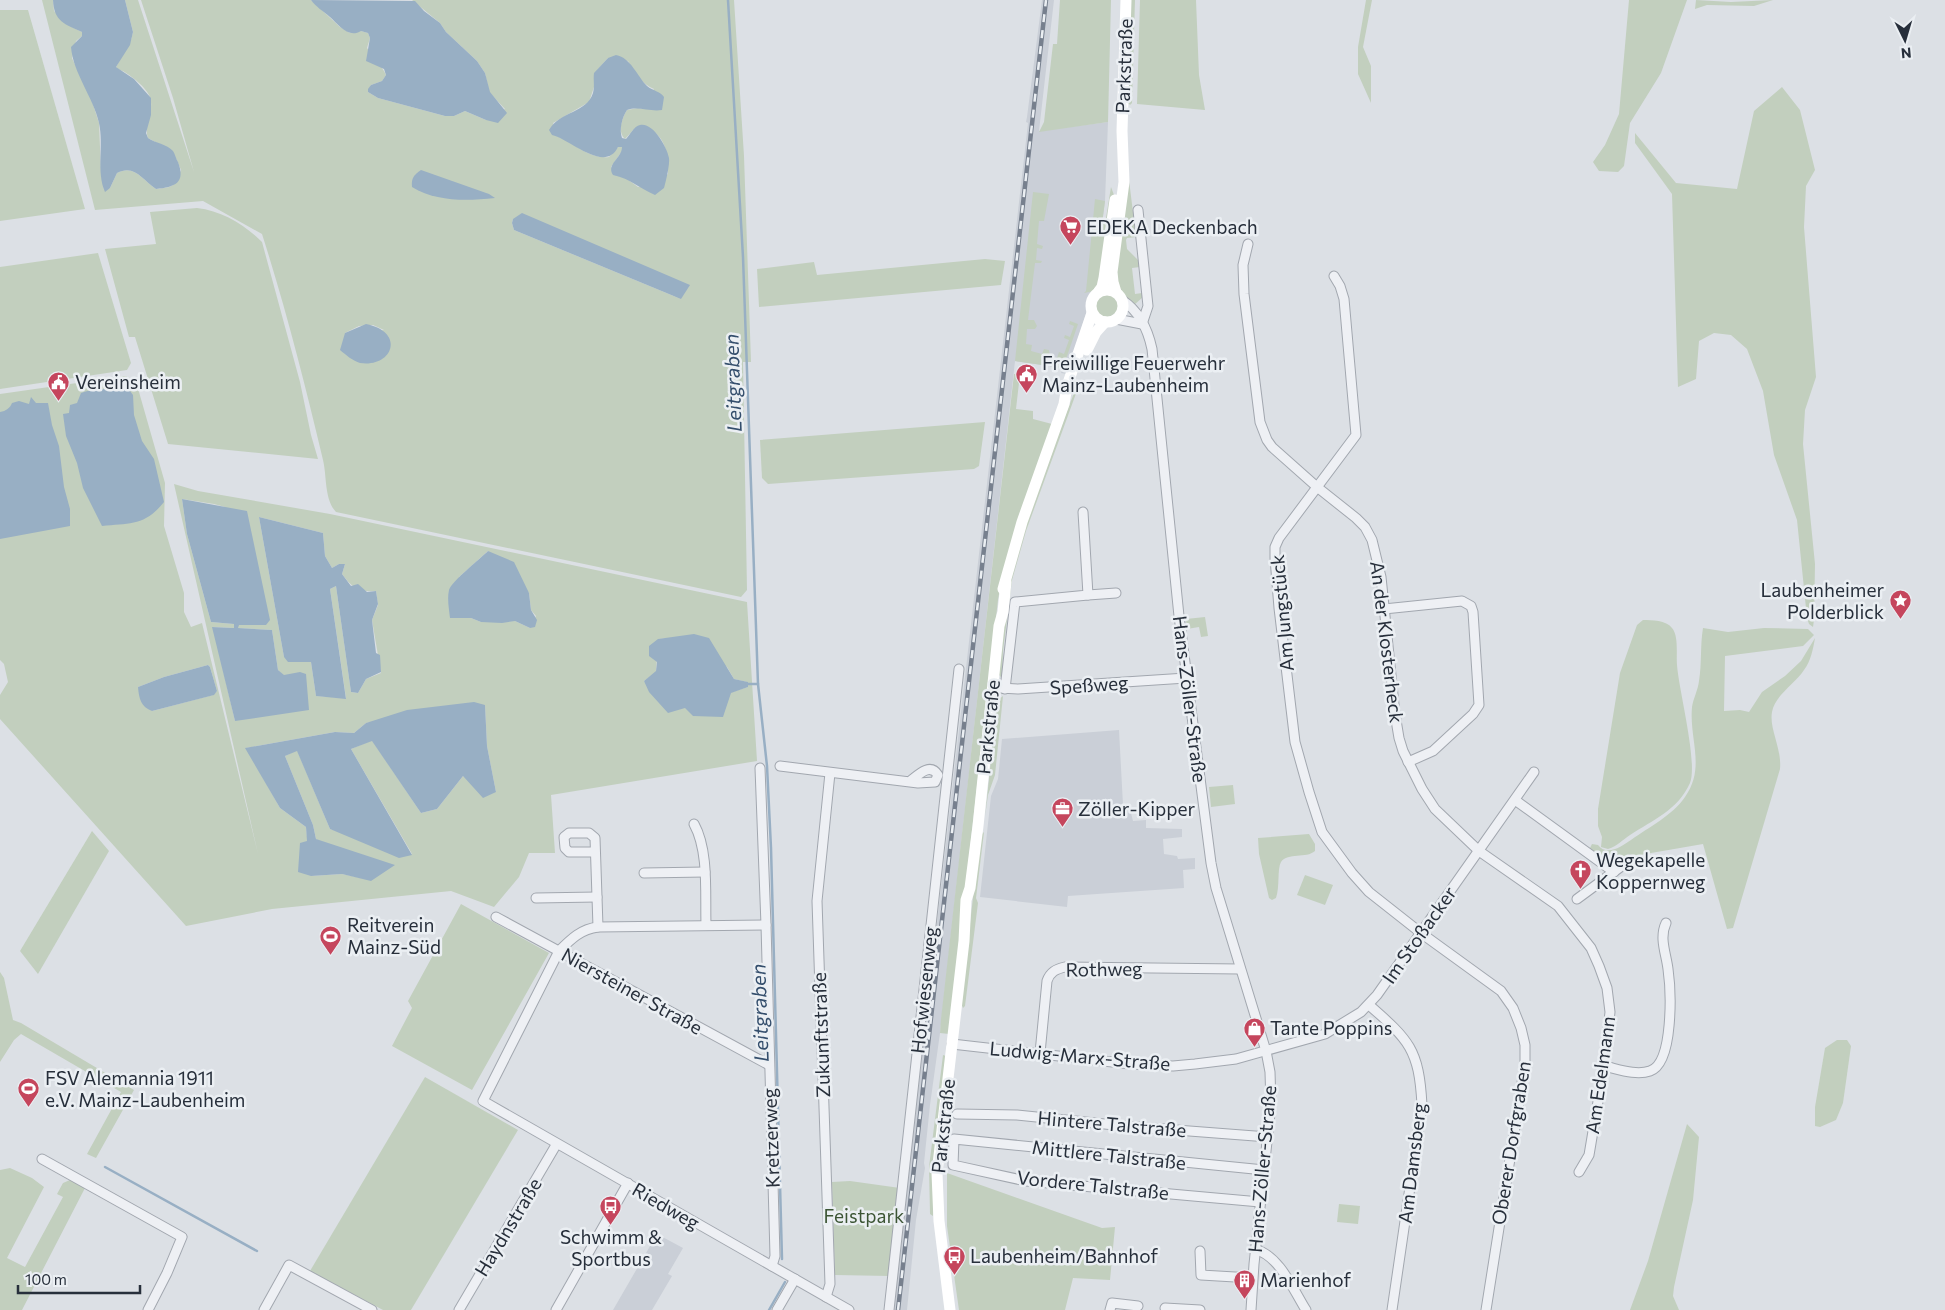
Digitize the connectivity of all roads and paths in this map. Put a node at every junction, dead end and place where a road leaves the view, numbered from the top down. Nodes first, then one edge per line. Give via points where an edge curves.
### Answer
1 (1126, 0) edge
2 (1122, 131) junction
3 (1138, 210) dead end
4 (1248, 244) dead end
5 (1334, 276) dead end
6 (1099, 291) junction
7 (1119, 296) junction
8 (1092, 312) junction
9 (1116, 319) junction
10 (1105, 322) junction
11 (1142, 324) junction
12 (1064, 404) junction
13 (1317, 487) junction
14 (1083, 512) dead end
15 (1116, 593) dead end
16 (1088, 595) junction
17 (1384, 609) junction
18 (959, 669) dead end
19 (1186, 678) junction
20 (992, 688) junction
21 (1005, 689) junction
22 (1408, 762) junction
23 (780, 766) dead end
24 (760, 768) dead end
25 (1534, 772) dead end
26 (830, 773) junction
27 (937, 779) junction
28 (947, 780) junction
29 (909, 782) junction
30 (1515, 800) junction
31 (694, 824) dead end
32 (1479, 851) junction
33 (595, 852) dead end
34 (1630, 860) dead end
35 (704, 872) junction
36 (1614, 872) junction
37 (644, 873) dead end
38 (596, 897) junction
39 (536, 898) dead end
40 (1577, 899) dead end
41 (496, 917) dead end
42 (1666, 923) dead end
43 (706, 924) junction
44 (766, 925) junction
45 (598, 927) junction
46 (1421, 933) junction
47 (559, 951) junction
48 (1240, 970) junction
49 (1368, 1005) junction
50 (952, 1044) junction
51 (1266, 1051) junction
52 (1040, 1053) junction
53 (769, 1064) junction
54 (1604, 1066) junction
55 (957, 1114) dead end
56 (1268, 1137) junction
57 (954, 1139) joint
58 (556, 1145) junction
59 (42, 1159) dead end
60 (1264, 1170) junction
61 (1579, 1172) dead end
62 (628, 1183) junction
63 (1260, 1202) junction
64 (1256, 1250) junction
65 (1200, 1251) dead end
66 (772, 1266) junction
67 (1252, 1278) junction
68 (795, 1279) junction
69 (826, 1297) junction
70 (1138, 1306) dead end
71 (1165, 1308) dead end
72 (148, 1310) edge
73 (264, 1310) edge
74 (372, 1310) edge
75 (459, 1310) edge
76 (556, 1310) edge
77 (777, 1310) edge
78 (849, 1310) edge
79 (888, 1310) edge
80 (950, 1310) edge
81 (1110, 1310) edge
82 (1200, 1310) edge
83 (1251, 1310) edge
84 (1306, 1310) edge
85 (1392, 1310) edge
86 (1486, 1310) edge

1 - 2 main road, Parkstraße
2 - 6 main road, Parkstraße via 1104,278
2 - 7 main road, Parkstraße via 1124,182 1112,272 1112,282
3 - 11 street via 1148,306
4 - 13 street, An der Klosterheck via 1243,265 1244,294 1262,430 1272,447
5 - 13 street, Am Jungstück via 1344,299 1357,429 1353,441
6 - 7 main road via 1108,289
6 - 8 main road via 1091,300
7 - 9 main road via 1123,308
7 - 11 street, Hans-Zöller-Straße via 1134,309
8 - 10 main road via 1098,320
8 - 12 main road, Parkstraße
9 - 10 main road
9 - 11 street
10 - 12 main road, Parkstraße via 1092,338
11 - 19 street, Hans-Zöller-Straße via 1152,349
12 - 20 main road, Parkstraße via 1022,522 1001,594
13 - 17 street, An der Klosterheck via 1365,527 1379,566
13 - 46 street, Am Jungstück via 1279,538 1274,558 1295,742 1322,832 1370,892
14 - 16 street
15 - 16 street
16 - 21 street via 1015,602
17 - 22 street, An der Klosterheck via 1394,714
17 - 22 street via 1462,601 1471,606 1473,612 1479,706 1433,751
18 - 28 street, Hofwiesenweg
19 - 21 street, Speßweg
19 - 48 street, Hans-Zöller-Straße via 1211,863
20 - 21 street, Speßweg
20 - 50 main road, Parkstraße
22 - 32 street, An der Klosterheck via 1435,809
23 - 26 street
24 - 44 street, Kretzerweg
25 - 30 street, Im Stoßacker
26 - 29 street
26 - 69 street, Zukunftstraße via 817,901 830,1284
27 - 28 street
27 - 29 street via 931,784
27 - 29 street via 937,772 930,768
28 - 79 street, Hofwiesenweg
30 - 32 street, Im Stoßacker
30 - 36 street
31 - 35 street
32 - 46 street, Im Stoßacker
32 - 54 street, Am Edelmann via 1552,900 1591,948 1607,988 1610,1012
33 - 38 street
34 - 36 street
35 - 37 street
35 - 43 street
36 - 40 street
38 - 39 street
38 - 45 street
41 - 47 street, Niersteiner Straße
42 - 54 street via 1663,944 1669,982 1668,1036 1664,1054 1657,1067 1649,1072
43 - 44 street
43 - 45 street
44 - 53 street, Kretzerweg
45 - 47 street via 576,934
46 - 49 street, Im Stoßacker
46 - 86 street, Oberer Dorfgraben via 1501,991 1514,1008 1525,1045 1525,1064
47 - 53 street, Niersteiner Straße
47 - 58 street, Riedweg via 483,1101
48 - 51 street, Hans-Zöller-Straße
48 - 52 street, Rothweg via 1058,969 1051,973 1048,981
49 - 51 street, Im Stoßacker via 1325,1034
49 - 85 street, Am Damsberg via 1405,1038 1416,1060 1421,1083 1422,1104
50 - 52 street, Ludwig-Marx-Straße
50 - 80 main road, Parkstraße via 938,1173 939,1221
51 - 52 street, Ludwig-Marx-Straße via 1236,1059 1173,1066
51 - 56 street, Hans-Zöller-Straße via 1270,1090
53 - 66 street, Kretzerweg via 775,1256
54 - 61 street, Am Edelmann via 1589,1155
55 - 56 street, Hintere Talstraße via 1017,1114
56 - 60 street, Hans-Zöller-Straße
57 - 60 street, Mittlere Talstraße
57 - 63 street, Vordere Talstraße via 953,1165 1026,1181
58 - 62 street, Riedweg
58 - 75 street, Haydnstraße
59 - 72 street via 182,1236
60 - 63 street, Hans-Zöller-Straße
62 - 66 street, Riedweg
62 - 76 street
63 - 64 street, Hans-Zöller-Straße
64 - 67 street, Hans-Zöller-Straße
64 - 84 street via 1267,1253 1275,1261
65 - 67 street, Hans-Zöller-Straße via 1201,1275
66 - 68 street, Riedweg
67 - 83 street, Hans-Zöller-Straße
68 - 69 street, Riedweg
68 - 77 street
69 - 78 street, Riedweg
70 - 81 street via 1112,1303
71 - 82 street
73 - 74 street via 289,1265

